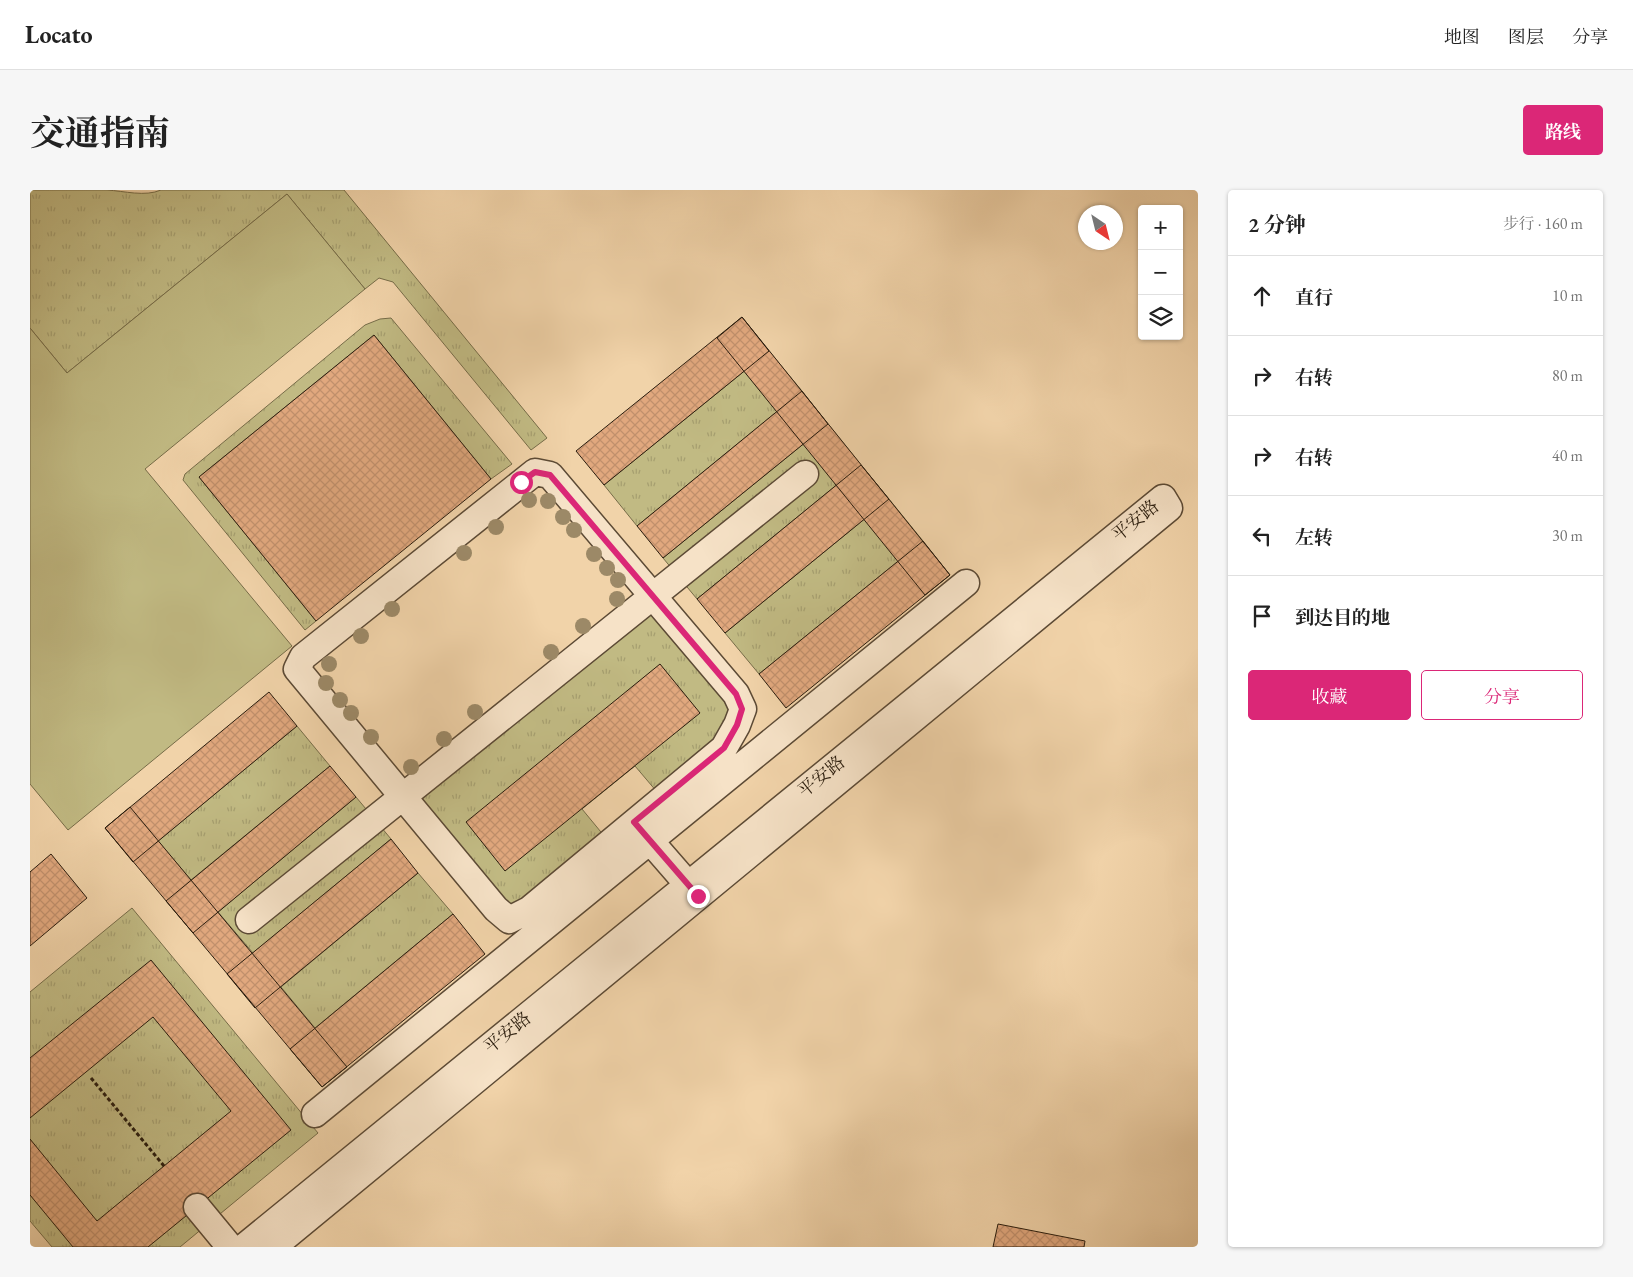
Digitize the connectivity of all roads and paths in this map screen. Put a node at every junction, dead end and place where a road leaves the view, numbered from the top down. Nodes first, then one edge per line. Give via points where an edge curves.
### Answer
1 (805, 474) dead end
2 (966, 583) dead end
3 (653, 596) junction
4 (402, 797) junction
5 (642, 831) junction
6 (693, 890) junction
7 (249, 920) dead end
8 (92, 1078) dead end
9 (315, 1114) dead end
10 (164, 1166) dead end
11 (198, 1207) dead end
12 (230, 1247) edge
13 (244, 1247) edge
14 (273, 1247) edge

1 - 3 street
2 - 5 street
3 - 4 street
3 - 4 street via 550,475 535,472 303,657 297,669
3 - 5 street via 736,694 742,709 724,748
4 - 5 street via 496,909 509,920 529,910
4 - 7 street
5 - 6 street
5 - 9 street
6 - 6 street, 平安路 via 1169,508 1163,498
6 - 13 street, 平安路
6 - 14 street, 平安路
8 - 10 path
11 - 12 street

